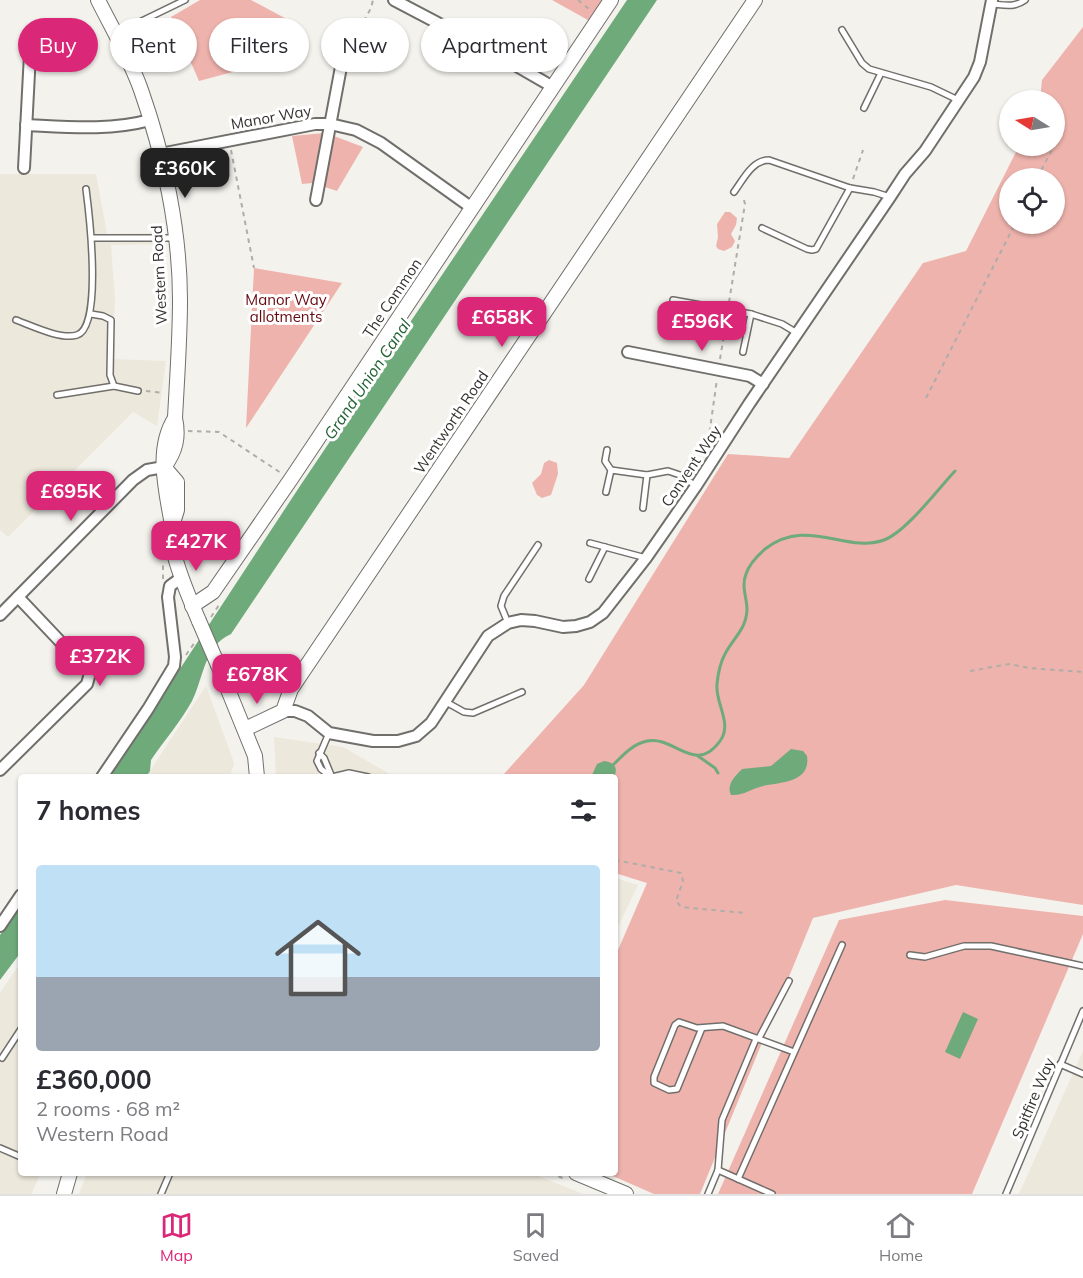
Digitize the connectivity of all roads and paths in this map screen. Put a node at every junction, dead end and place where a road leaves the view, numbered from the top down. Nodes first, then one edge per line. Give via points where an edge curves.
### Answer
1 (98, 0) edge
2 (185, 0) edge
3 (373, 0) edge
4 (394, 0) edge
5 (578, 0) edge
6 (611, 0) edge
7 (755, 0) edge
8 (1025, 0) edge
9 (992, 2) edge
10 (595, 6) dead end
11 (148, 18) edge
12 (366, 18) edge
13 (110, 24) edge
14 (842, 30) dead end
15 (29, 72) edge
16 (134, 72) edge
17 (340, 72) edge
18 (880, 73) junction
19 (553, 87) junction
20 (958, 100) junction
21 (864, 108) dead end
22 (150, 120) junction
23 (330, 124) junction
24 (26, 125) junction
25 (230, 140) junction
26 (863, 150) dead end
27 (160, 154) junction
28 (24, 168) dead end
29 (740, 184) junction
30 (850, 188) junction
31 (86, 189) dead end
32 (734, 192) dead end
33 (890, 197) junction
34 (316, 200) dead end
35 (472, 208) junction
36 (762, 228) dead end
37 (1010, 234) edge
38 (92, 238) junction
39 (176, 238) junction
40 (254, 268) dead end
41 (673, 300) dead end
42 (728, 310) junction
43 (752, 314) junction
44 (91, 315) junction
45 (16, 320) dead end
46 (797, 333) junction
47 (628, 352) dead end
48 (743, 352) dead end
49 (718, 369) junction
50 (763, 384) junction
51 (114, 386) junction
52 (138, 391) joint
53 (163, 393) dead end
54 (57, 395) dead end
55 (926, 398) dead end
56 (176, 424) junction
57 (607, 450) dead end
58 (713, 461) junction
59 (164, 467) junction
60 (611, 470) junction
61 (647, 475) junction
62 (291, 479) junction
63 (696, 486) junction
64 (606, 492) dead end
65 (643, 508) dead end
66 (590, 543) dead end
67 (538, 544) dead end
68 (605, 547) junction
69 (646, 558) junction
70 (181, 578) junction
71 (589, 579) dead end
72 (18, 597) junction
73 (192, 606) junction
74 (0, 615) edge
75 (508, 623) junction
76 (970, 671) dead end
77 (1083, 672) edge
78 (522, 692) dead end
79 (446, 702) junction
80 (283, 711) junction
81 (245, 729) junction
82 (329, 733) junction
83 (0, 770) edge
84 (104, 774) edge
85 (257, 774) edge
86 (331, 774) edge
87 (618, 861) edge
88 (18, 899) edge
89 (745, 913) dead end
90 (0, 926) edge
91 (842, 945) dead end
92 (910, 955) dead end
93 (1083, 966) edge
94 (789, 981) dead end
95 (1083, 1011) edge
96 (702, 1028) junction
97 (18, 1034) edge
98 (756, 1039) junction
99 (794, 1052) junction
100 (2, 1058) dead end
101 (1060, 1064) junction
102 (1083, 1074) edge
103 (0, 1148) edge
104 (18, 1156) edge
105 (718, 1170) junction
106 (66, 1176) edge
107 (67, 1176) edge
108 (169, 1176) edge
109 (583, 1176) edge
110 (738, 1179) junction
111 (56, 1194) edge
112 (64, 1194) edge
113 (161, 1194) edge
114 (626, 1194) edge
115 (708, 1194) edge
116 (772, 1194) edge
117 (1006, 1194) edge

1 - 13 street, Western Road
2 - 11 lane
3 - 12 path
4 - 19 street
5 - 10 path via 588,9
6 - 19 street, The Common
7 - 80 street, Wentworth Road via 291,689
8 - 9 lane via 1011,6
9 - 20 street, Convent Way via 980,62
14 - 18 lane via 862,63
15 - 24 street
16 - 22 street, Western Road
17 - 23 street
18 - 20 lane via 931,87
18 - 21 lane
19 - 35 street, The Common
20 - 33 street, Convent Way
22 - 24 street via 109,128
22 - 27 street, Western Road
23 - 25 street, Manor Way
23 - 34 street
23 - 35 street, Manor Way via 356,130 381,143
24 - 28 street
25 - 27 street, Manor Way
25 - 40 path
26 - 30 path
27 - 39 street, Western Road
29 - 30 lane via 756,163 769,160
29 - 32 lane
29 - 42 path via 745,204
30 - 33 lane
30 - 36 lane via 816,249 807,249
31 - 38 lane
33 - 46 street, Convent Way
35 - 62 street, The Common
37 - 55 path
38 - 39 lane
38 - 44 lane
39 - 56 street, Western Road via 180,299
41 - 42 lane
42 - 43 lane
42 - 49 path
43 - 46 lane
43 - 48 lane
44 - 45 lane via 86,329 65,337
44 - 51 lane via 111,320 110,375
46 - 50 street, Convent Way
47 - 49 street
49 - 50 street via 750,376
49 - 58 path via 706,448
50 - 58 street, Convent Way
51 - 52 lane
51 - 54 lane
52 - 53 path
56 - 59 street, Western Road via 167,429
56 - 62 path via 219,432
57 - 60 lane via 604,461
58 - 63 street, Convent Way
59 - 70 street, Western Road via 177,483 177,510 172,526
59 - 72 street via 147,470 133,480
60 - 61 lane
60 - 64 lane
61 - 63 lane via 668,471
61 - 65 lane
62 - 73 street, The Common via 213,592
63 - 69 street, Convent Way
66 - 68 lane
67 - 75 lane via 504,596 501,606
68 - 69 lane
68 - 71 lane
69 - 75 street, Convent Way via 603,613 590,622 563,627 522,620
70 - 73 street, Western Road
70 - 84 street via 170,586 168,597 174,666
72 - 74 street
72 - 83 street via 90,673 87,684
73 - 81 street, Western Road, bridge
75 - 79 street via 488,636
76 - 77 path via 1009,664
78 - 79 lane via 473,713
79 - 82 street via 416,736 398,741
80 - 81 street
80 - 82 street via 308,716
81 - 85 street, Western Road
82 - 86 lane via 319,753
87 - 89 path via 681,873 683,881 676,901 681,907
88 - 90 street
91 - 99 lane
92 - 93 lane via 925,957 964,946 991,946
94 - 98 lane
95 - 101 lane, Spitfire Way
96 - 96 lane via 679,1022 675,1025 654,1083 676,1089
96 - 98 lane via 723,1026
97 - 100 lane
98 - 99 lane
98 - 105 lane via 722,1120
99 - 110 lane
101 - 102 lane
101 - 117 lane, Spitfire Way
103 - 104 lane
105 - 110 lane
105 - 115 lane
106 - 111 street
107 - 112 street
108 - 113 lane
109 - 114 street
110 - 116 lane

